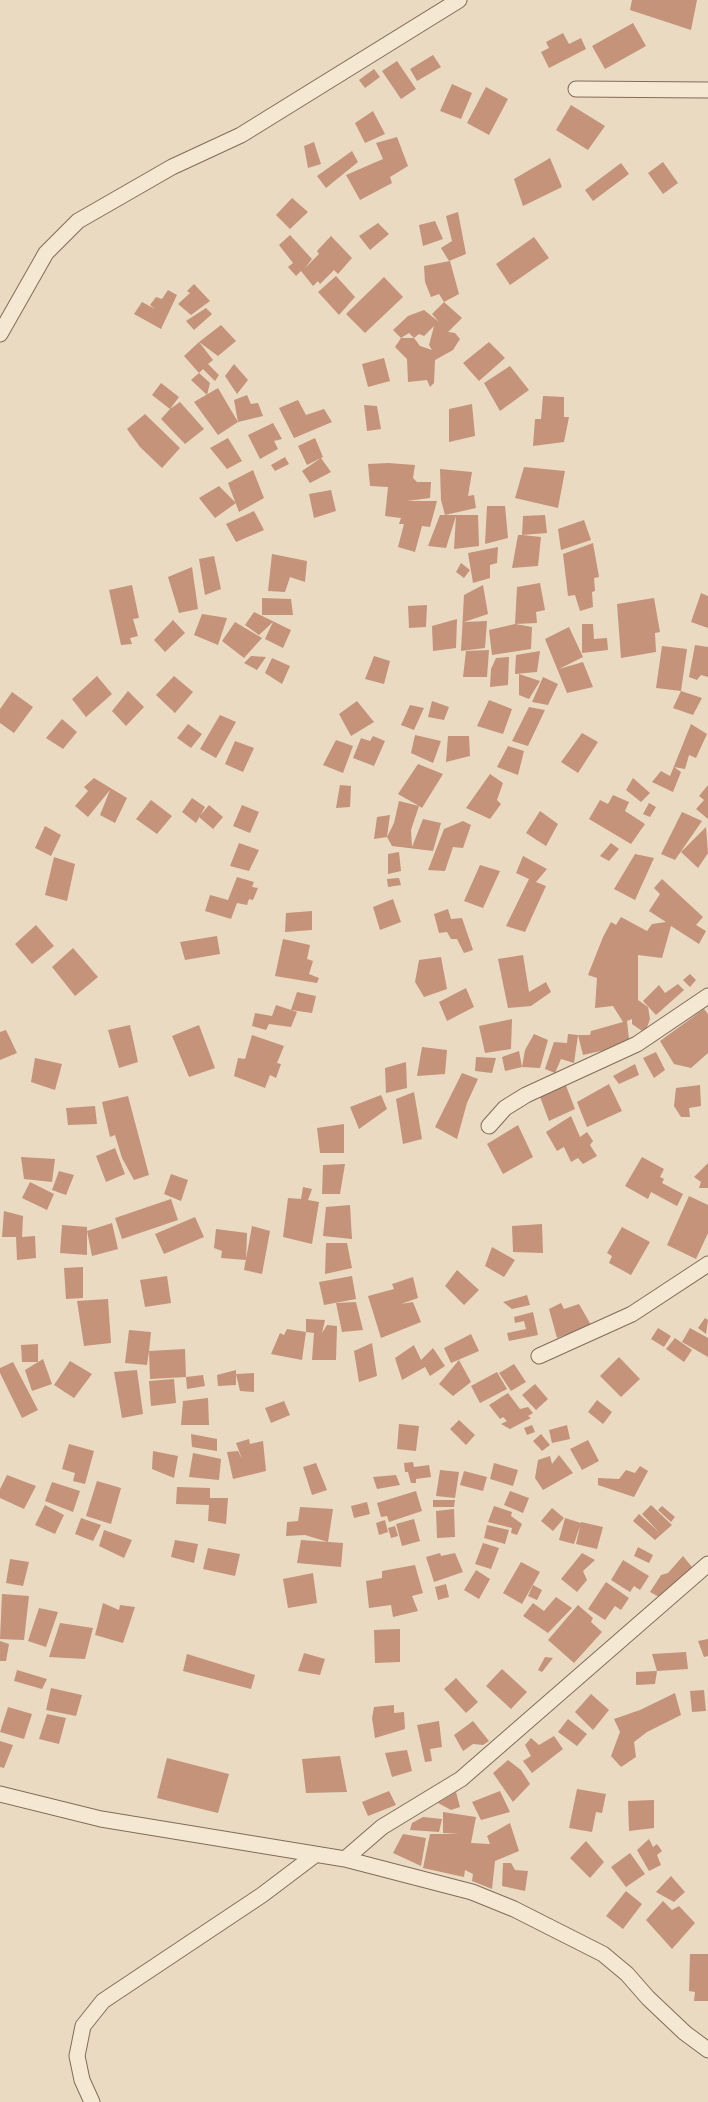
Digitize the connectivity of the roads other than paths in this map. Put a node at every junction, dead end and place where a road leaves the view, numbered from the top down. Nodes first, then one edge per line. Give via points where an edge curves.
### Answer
1 (459, 0) edge
2 (576, 89) dead end
3 (708, 90) edge
4 (0, 334) edge
5 (708, 996) edge
6 (489, 1126) dead end
7 (708, 1264) edge
8 (539, 1356) dead end
9 (708, 1564) edge
10 (0, 1794) edge
11 (315, 1856) junction
12 (345, 1859) junction
13 (708, 2050) edge
14 (92, 2102) edge

1 - 4 street via 241,135 172,167 78,221 46,253
2 - 3 street
5 - 6 street via 637,1044 526,1095
7 - 8 street via 632,1314
9 - 12 street via 461,1779 382,1827
10 - 11 street via 101,1819
11 - 12 street
11 - 14 street via 102,2001 83,2026 77,2056
12 - 13 street via 472,1892 570,1935 627,1974 648,1998

